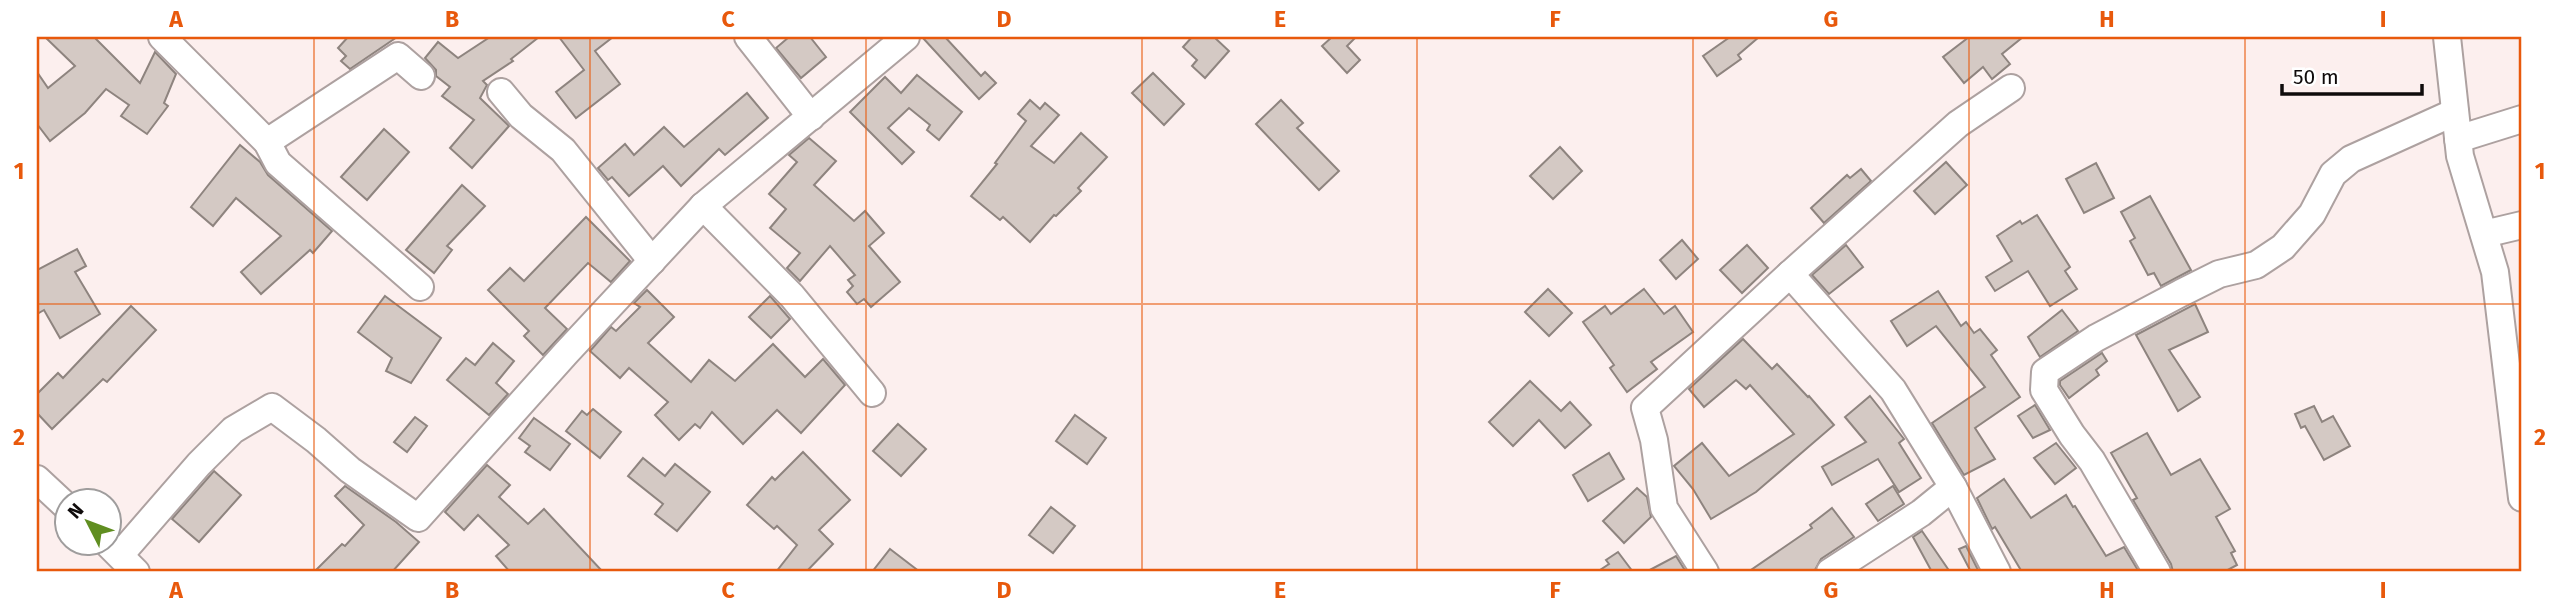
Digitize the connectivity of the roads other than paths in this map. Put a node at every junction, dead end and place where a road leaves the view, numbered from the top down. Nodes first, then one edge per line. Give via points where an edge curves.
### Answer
1 (162, 37) edge
2 (748, 37) edge
3 (906, 37) edge
4 (2446, 37) edge
5 (421, 76) dead end
6 (2011, 88) dead end
7 (501, 92) dead end
8 (2455, 112) junction
9 (811, 117) junction
10 (2522, 119) edge
11 (2458, 139) junction
12 (267, 142) junction
13 (704, 206) junction
14 (2522, 225) edge
15 (2484, 234) junction
16 (652, 261) junction
17 (1790, 274) junction
18 (420, 288) dead end
19 (872, 393) dead end
20 (37, 479) edge
21 (1953, 487) junction
22 (52, 493) edge
23 (2522, 498) edge
24 (121, 557) edge
25 (1705, 572) edge
26 (1830, 572) edge
27 (1997, 572) edge
28 (2157, 572) edge

1 - 12 street
2 - 9 street
3 - 9 street
4 - 8 street
5 - 12 street via 398,56
6 - 17 street via 1958,124
7 - 16 street via 520,116 563,150
8 - 11 street
8 - 28 street via 2339,167 2312,214 2283,247 2256,265 2219,274 2181,293 2096,338 2045,372 2044,390
9 - 13 street
10 - 11 street
11 - 15 street
12 - 18 street via 278,163
13 - 16 street
13 - 19 street via 792,296
14 - 15 street
15 - 23 street via 2494,271
16 - 24 street via 418,518 272,407 233,430
17 - 21 street via 1893,390
17 - 25 street via 1646,408 1664,508
20 - 22 street
21 - 26 street
21 - 27 street

